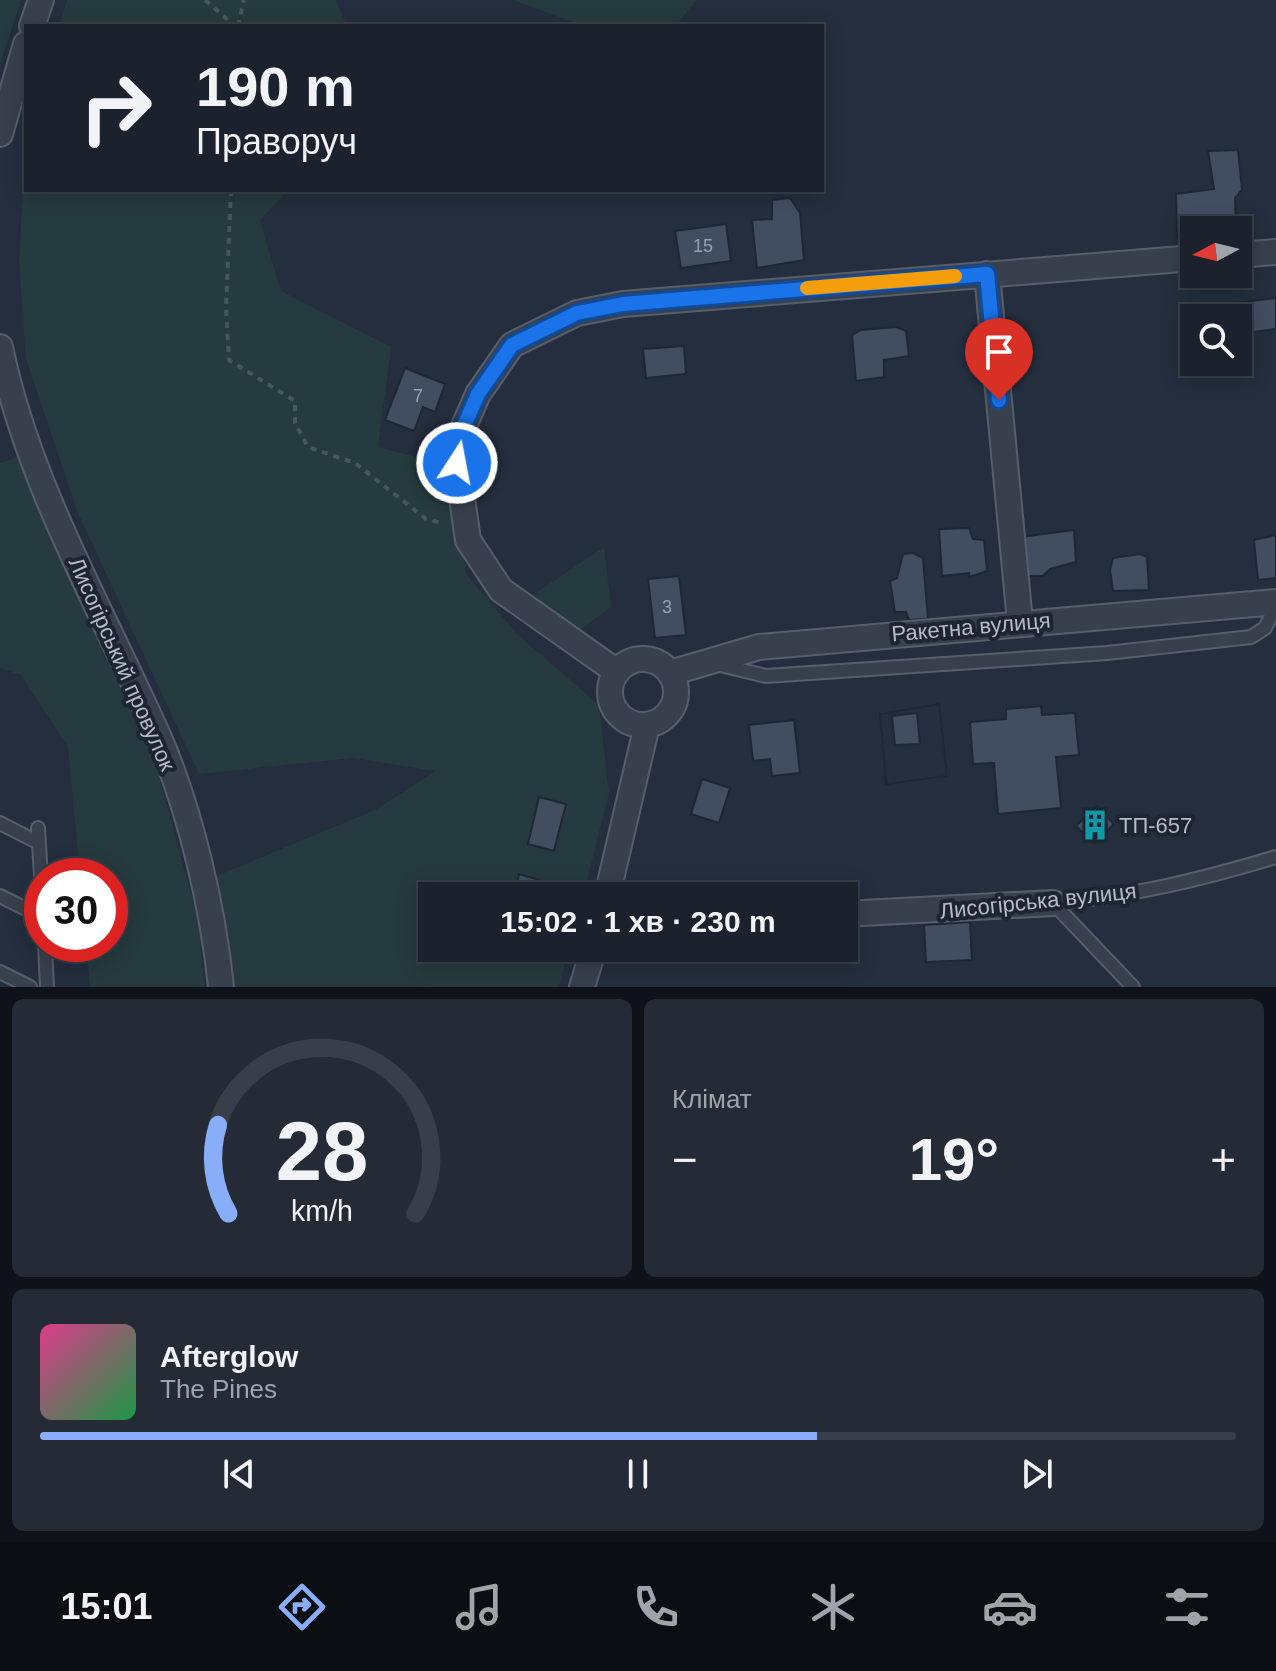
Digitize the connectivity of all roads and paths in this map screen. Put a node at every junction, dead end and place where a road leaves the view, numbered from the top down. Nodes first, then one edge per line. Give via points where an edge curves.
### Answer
1 (41, 0) edge
2 (205, 0) edge
3 (244, 0) edge
4 (33, 24) edge
5 (234, 24) edge
6 (237, 24) edge
7 (24, 51) edge
8 (0, 134) edge
9 (231, 192) edge
10 (1276, 252) edge
11 (1252, 254) edge
12 (1180, 259) edge
13 (987, 274) junction
14 (0, 347) edge
15 (466, 530) junction
16 (1276, 604) edge
17 (1020, 622) junction
18 (705, 661) junction
19 (617, 672) junction
20 (670, 673) junction
21 (647, 725) junction
22 (0, 823) edge
23 (38, 828) dead end
24 (39, 843) junction
25 (1276, 857) edge
26 (40, 858) edge
27 (610, 882) edge
28 (0, 896) edge
29 (1053, 903) junction
30 (24, 908) edge
31 (858, 913) edge
32 (46, 962) edge
33 (590, 962) edge
34 (0, 972) edge
35 (30, 987) edge
36 (47, 987) edge
37 (221, 987) edge
38 (582, 987) edge
39 (1133, 987) edge

1 - 4 street
2 - 5 path
3 - 6 path
7 - 8 street
9 - 15 path via 229,360 295,401 295,423 308,447 355,463 426,519
10 - 11 street
12 - 13 street
13 - 15 street via 623,304 564,319 512,345 478,394 464,426 457,463
13 - 17 street
14 - 37 street, Лисогірський провулок via 13,401 50,502 161,744 193,844
15 - 19 street via 501,590
16 - 17 street, Ракетна вулиця
16 - 18 lane via 1265,628 1251,637 1107,653 766,676
17 - 18 street, Ракетна вулиця via 759,647
18 - 20 street, Ракетна вулиця
19 - 20 street via 643,660
19 - 21 street via 610,689 613,705 630,723
20 - 21 street via 675,692 670,710
21 - 27 street
22 - 24 lane
23 - 24 lane
24 - 26 lane
25 - 29 lane, Лисогірська вулиця via 1198,880 1100,900
28 - 30 lane
29 - 31 street, Лисогірська вулиця
29 - 39 lane
32 - 36 lane
33 - 38 street
34 - 35 lane

